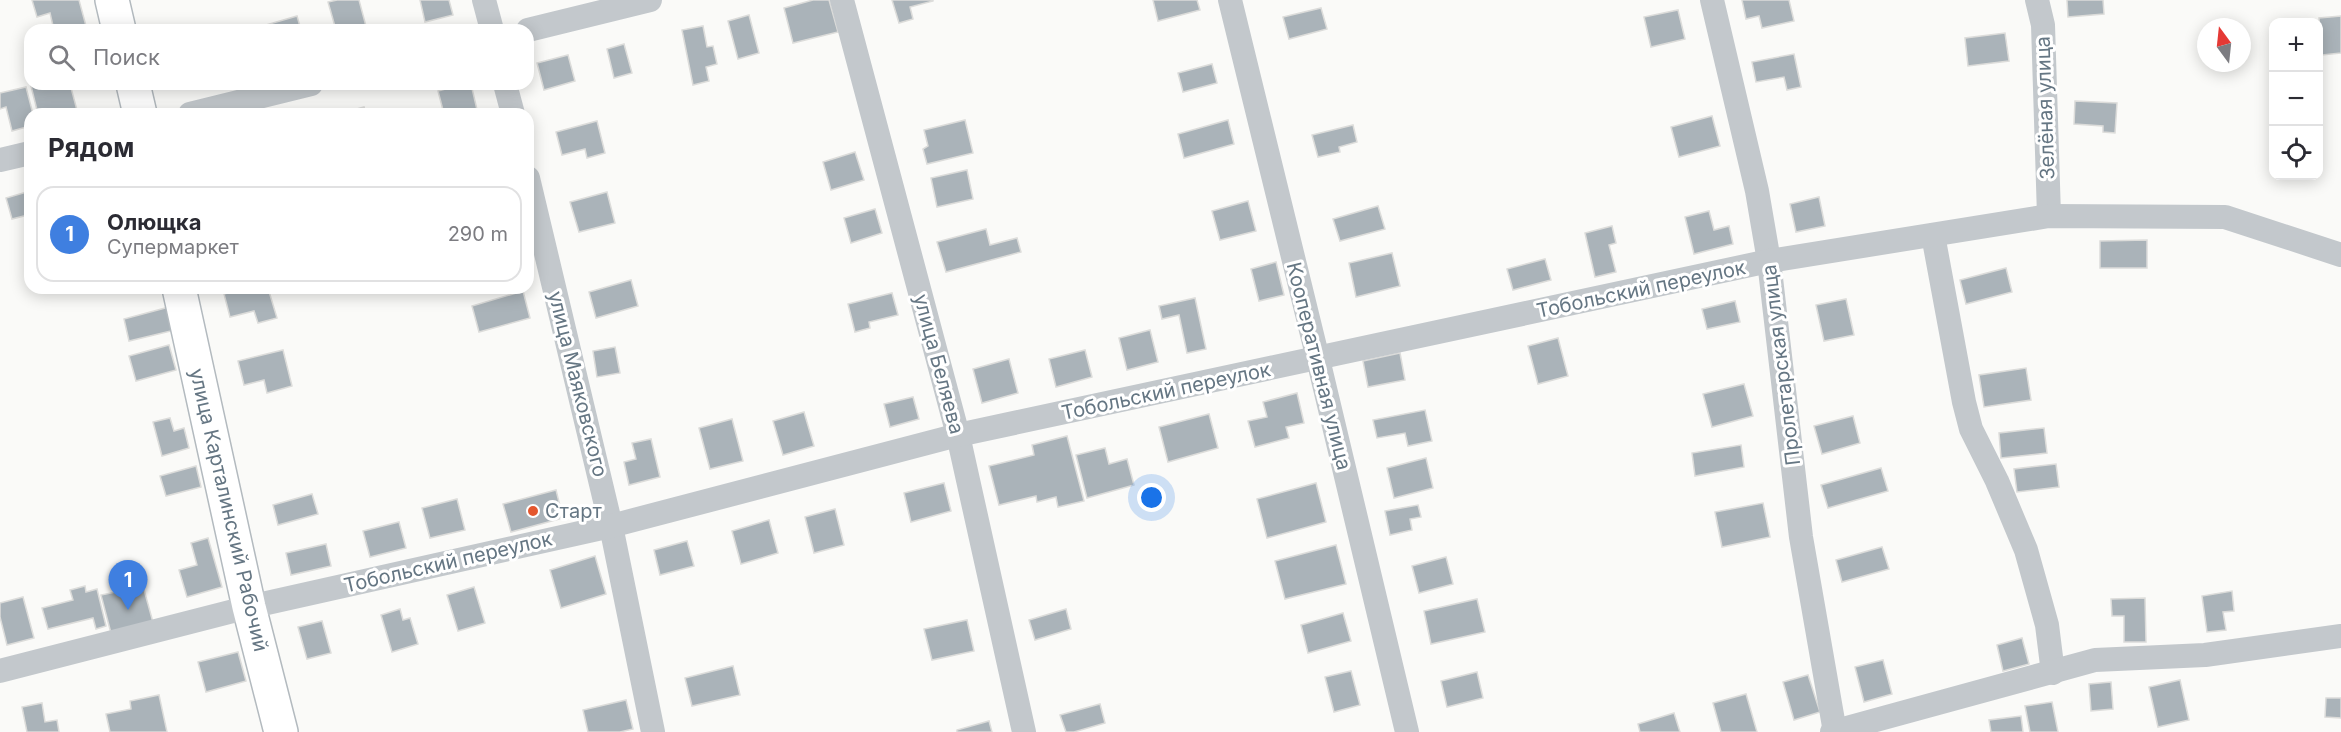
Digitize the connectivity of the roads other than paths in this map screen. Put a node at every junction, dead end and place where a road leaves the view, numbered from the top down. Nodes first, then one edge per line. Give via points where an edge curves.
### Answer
1 (112, 0) edge
2 (484, 0) edge
3 (650, 0) edge
4 (842, 0) edge
5 (1230, 0) edge
6 (1712, 0) edge
7 (2037, 0) edge
8 (118, 24) edge
9 (490, 24) edge
10 (534, 29) edge
11 (134, 90) edge
12 (287, 90) edge
13 (507, 90) edge
14 (139, 108) edge
15 (214, 108) edge
16 (511, 108) edge
17 (24, 154) edge
18 (0, 160) edge
19 (534, 203) edge
20 (2049, 216) junction
21 (1933, 235) junction
22 (2341, 255) edge
23 (1769, 261) junction
24 (180, 294) edge
25 (1318, 359) junction
26 (958, 435) junction
27 (612, 525) junction
28 (249, 607) junction
29 (2341, 636) edge
30 (0, 671) edge
31 (2053, 673) junction
32 (281, 732) edge
33 (653, 732) edge
34 (1023, 732) edge
35 (1407, 732) edge
36 (1834, 732) edge

1 - 8 street
2 - 9 street
3 - 10 street
4 - 26 street, улица Беляева
5 - 25 street, Кооперативная улица
6 - 23 street, Пролетарская улица
7 - 20 street, Зелёная улица via 2043,26
11 - 14 street
12 - 15 street
13 - 16 street
17 - 18 street
19 - 27 street, улица Маяковского
20 - 21 street, Тобольский переулок
20 - 22 street, Тобольский переулок via 2225,217
21 - 23 street, Тобольский переулок
21 - 31 street via 1971,429 2026,550 2047,626
23 - 25 street, Тобольский переулок
23 - 36 street, Пролетарская улица via 1801,537
24 - 28 street, улица Карталинский Рабочий
25 - 26 street, Тобольский переулок
25 - 35 street, Кооперативная улица
26 - 27 street, Тобольский переулок
26 - 34 street, улица Беляева
27 - 28 street, Тобольский переулок
27 - 33 street, улица Маяковского
28 - 30 street, Тобольский переулок
28 - 32 street, улица Карталинский Рабочий
29 - 31 street via 2205,655 2095,660
31 - 36 street

